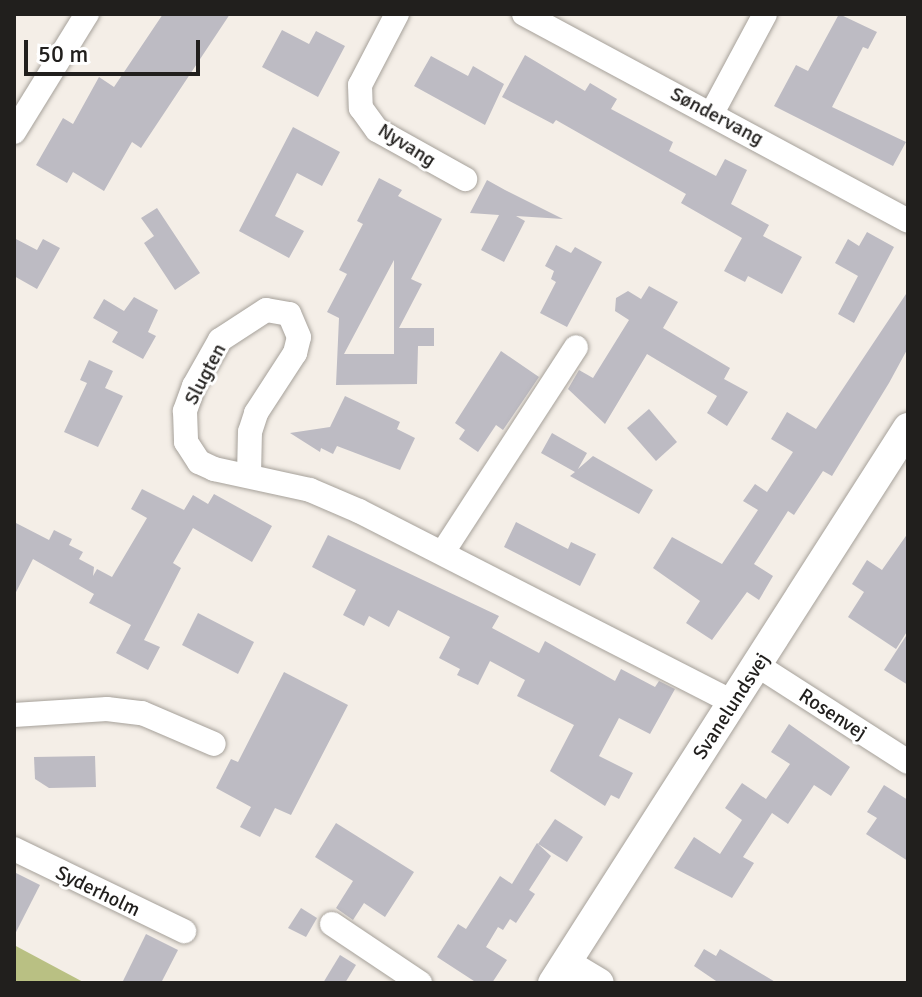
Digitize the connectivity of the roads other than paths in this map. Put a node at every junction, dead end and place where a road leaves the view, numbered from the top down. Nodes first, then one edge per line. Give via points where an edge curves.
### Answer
1 (87, 14) edge
2 (397, 14) edge
3 (524, 14) edge
4 (765, 14) edge
5 (712, 113) junction
6 (14, 132) edge
7 (465, 179) dead end
8 (908, 221) edge
9 (576, 347) dead end
10 (908, 428) edge
11 (249, 475) junction
12 (443, 552) junction
13 (757, 665) junction
14 (733, 702) junction
15 (14, 715) edge
16 (214, 744) dead end
17 (908, 762) edge
18 (14, 849) edge
19 (332, 924) dead end
20 (184, 931) dead end
21 (560, 974) edge
22 (420, 983) edge
23 (599, 983) edge

1 - 6 street
2 - 7 street, Nyvang via 360,85 361,108 377,130
3 - 5 street, Søndervang
4 - 5 street
5 - 8 street, Søndervang
9 - 12 street
10 - 13 street, Svanelundsvej
11 - 11 street, Slugten via 199,462 186,442 185,411 220,340 266,310 289,314 299,337 295,353 256,413
11 - 12 street, Slugten via 310,490
12 - 14 street, Slugten
13 - 14 street, Svanelundsvej
13 - 17 street, Rosenvej
14 - 21 street, Svanelundsvej
15 - 16 street via 107,709 142,713
18 - 20 street, Syderholm
19 - 22 street
21 - 23 street

